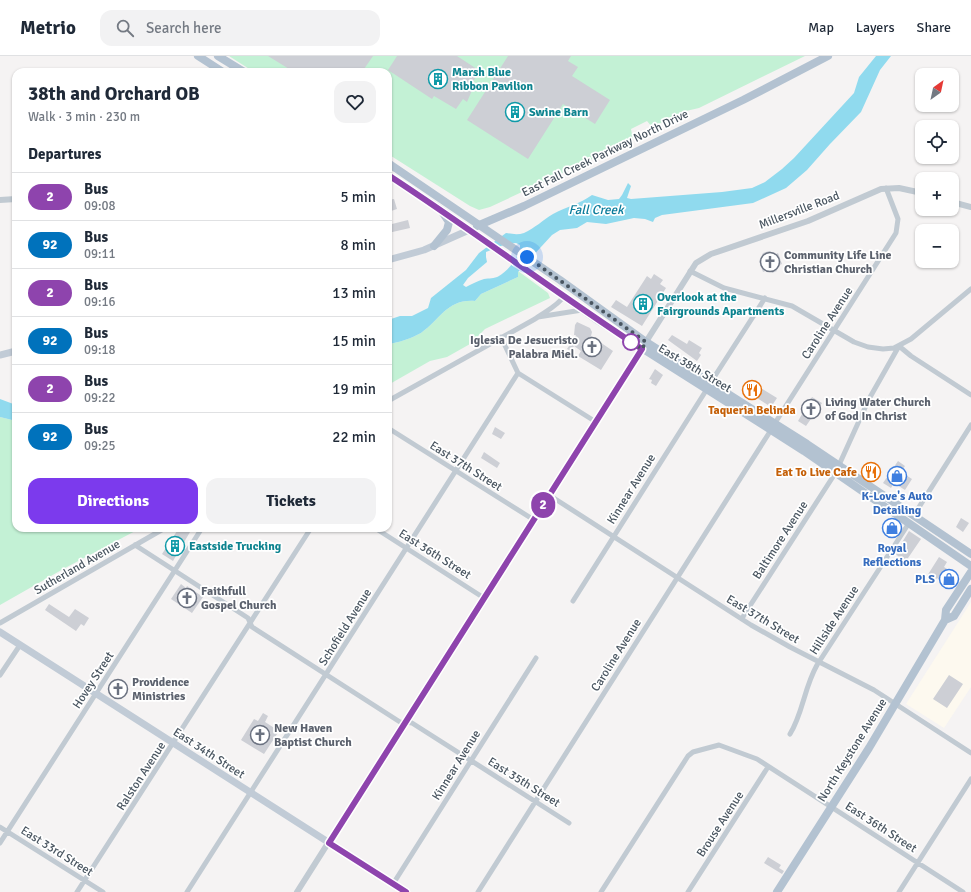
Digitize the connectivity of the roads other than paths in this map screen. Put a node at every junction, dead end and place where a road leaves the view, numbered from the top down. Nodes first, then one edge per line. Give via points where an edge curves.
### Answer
1 (198, 56) edge
2 (218, 56) edge
3 (828, 56) edge
4 (217, 68) edge
5 (238, 68) edge
6 (392, 166) edge
7 (392, 178) edge
8 (886, 188) junction
9 (915, 191) edge
10 (12, 199) edge
11 (0, 200) edge
12 (959, 204) edge
13 (435, 206) junction
14 (971, 207) edge
15 (480, 225) junction
16 (469, 230) junction
17 (434, 246) junction
18 (392, 259) edge
19 (690, 271) junction
20 (971, 288) edge
21 (564, 296) junction
22 (765, 298) junction
23 (583, 310) junction
24 (537, 317) junction
25 (835, 331) junction
26 (501, 337) junction
27 (644, 345) junction
28 (899, 346) junction
29 (12, 352) edge
30 (0, 355) edge
31 (518, 373) junction
32 (709, 385) junction
33 (971, 395) edge
34 (392, 399) edge
35 (596, 422) junction
36 (971, 425) edge
37 (773, 426) junction
38 (392, 431) edge
39 (837, 469) junction
40 (455, 472) junction
41 (549, 495) junction
42 (914, 515) junction
43 (534, 520) junction
44 (909, 523) junction
45 (158, 532) edge
46 (199, 532) edge
47 (308, 532) edge
48 (380, 532) edge
49 (613, 537) junction
50 (135, 545) junction
51 (407, 549) junction
52 (971, 554) edge
53 (971, 566) edge
54 (175, 570) junction
55 (971, 572) edge
56 (677, 578) junction
57 (971, 589) edge
58 (484, 598) junction
59 (573, 601) dead end
60 (742, 619) junction
61 (945, 620) junction
62 (0, 623) edge
63 (250, 623) junction
64 (0, 632) edge
65 (20, 645) junction
66 (536, 658) dead end
67 (819, 662) junction
68 (0, 675) edge
69 (327, 675) junction
70 (96, 694) junction
71 (895, 703) junction
72 (406, 722) junction
73 (790, 734) dead end
74 (174, 743) junction
75 (971, 753) edge
76 (471, 761) junction
77 (768, 767) junction
78 (971, 780) edge
79 (251, 793) junction
80 (536, 802) junction
81 (831, 807) junction
82 (569, 823) dead end
83 (0, 827) edge
84 (7, 832) junction
85 (0, 843) edge
86 (329, 843) junction
87 (918, 862) junction
88 (84, 880) junction
89 (393, 884) junction
90 (77, 892) edge
91 (103, 892) edge
92 (187, 892) edge
93 (297, 892) edge
94 (406, 892) edge
95 (478, 892) edge
96 (601, 892) edge
97 (688, 892) edge
98 (777, 892) edge
99 (899, 892) edge
100 (963, 892) edge

1 - 4 main road
2 - 5 main road
3 - 15 main road, East Fall Creek Parkway North Drive via 743,100
6 - 15 main road, East 38th Street
7 - 13 main road, East 38th Street
8 - 9 street, Millersville Road
8 - 19 street, Millersville Road via 808,221 708,255 699,260
8 - 25 street, Caroline Avenue via 898,219 896,233
10 - 11 street
12 - 14 street
13 - 16 main road, East 38th Street
13 - 17 main road via 449,222 447,230
15 - 16 main road, East Fall Creek Parkway North Drive
15 - 27 main road, East 38th Street via 560,280
16 - 17 main road, East Fall Creek Parkway North Drive
16 - 21 main road, East 38th Street
17 - 18 main road, East Fall Creek Parkway North Drive
19 - 22 street via 724,288
19 - 27 street, Millersville Road
20 - 28 street via 921,332
21 - 23 main road, East 38th Street
21 - 24 street via 557,305
22 - 25 street via 798,309
22 - 32 street, Kinnear Avenue
23 - 24 street
23 - 27 main road, East 38th Street
24 - 26 street
25 - 28 street via 868,347 888,349
25 - 37 street, Caroline Avenue
26 - 31 street
26 - 34 street
27 - 32 main road, East 38th Street
27 - 35 street, Millersville Road
28 - 33 street
28 - 39 street, Baltimore Avenue via 869,399
29 - 30 main road
31 - 35 street
31 - 40 street, Schofield Avenue
32 - 37 main road, East 38th Street
32 - 49 street, Kinnear Avenue
35 - 41 street, Millersville Road
36 - 42 street
37 - 39 main road, East 38th Street
37 - 56 street, Caroline Avenue
38 - 40 street, East 37th Street
39 - 42 main road, East 38th Street
39 - 44 main road, East 38th Street
39 - 60 street, Baltimore Avenue
40 - 43 street, East 37th Street
40 - 51 street, Schofield Avenue
41 - 43 street, Millersville Road
41 - 49 street, East 37th Street
42 - 52 main road, East 38th Street
43 - 58 street, Millersville Road
44 - 53 main road, East 38th Street
44 - 67 street, Hillside Avenue
45 - 50 street, Sutherland Avenue
46 - 54 street, Hovey Street
47 - 63 street, Ralston Avenue
48 - 51 street, East 36th Street
49 - 56 street, East 37th Street
49 - 59 street, Kinnear Avenue
50 - 54 street, East 35th Street
50 - 62 street, Sutherland Avenue
51 - 58 street, East 36th Street
51 - 69 street, Schofield Avenue
54 - 63 street, East 35th Street via 248,618
54 - 70 street, Hovey Street
55 - 61 main road, North Keystone Avenue via 946,610
56 - 60 street, East 37th Street
56 - 80 street, Caroline Avenue
57 - 61 main road, North Keystone Avenue via 954,616
58 - 72 street, Millersville Road
60 - 67 street, East 37th Street
61 - 71 main road, North Keystone Avenue
63 - 69 street, East 35th Street
63 - 74 street, Ralston Avenue
64 - 65 main road, East 34th Street
65 - 68 street
65 - 70 main road, East 34th Street
66 - 76 street, Kinnear Avenue
67 - 71 street, East 37th Street via 855,679
67 - 73 street, Hillside Avenue via 809,679 798,718
69 - 72 street, East 35th Street via 400,722
69 - 79 street, Schofield Avenue
70 - 74 main road, East 34th Street
70 - 84 street, Hovey Street
71 - 75 street, East 37th Street
71 - 81 main road, North Keystone Avenue
72 - 76 street, East 35th Street via 412,723
72 - 86 street, Millersville Road
74 - 79 main road, East 34th Street
74 - 88 street, Ralston Avenue
76 - 80 street, East 35th Street
76 - 89 street, Kinnear Avenue
77 - 81 street, East 36th Street
77 - 96 street, East 36th Street via 757,759 724,746 693,752
77 - 97 street, Brouse Avenue
78 - 87 street
79 - 86 main road, East 34th Street
79 - 92 street, Schofield Avenue
80 - 82 street, East 35th Street
80 - 95 street, Caroline Avenue
81 - 87 street, East 36th Street
81 - 98 main road, North Keystone Avenue
83 - 84 street, East 33rd Street
84 - 85 street, Hovey Street
84 - 88 street, East 33rd Street
86 - 89 main road, East 34th Street
86 - 93 street, Millersville Road
87 - 99 street
87 - 100 street, East 36th Street
88 - 90 street, Ralston Avenue
88 - 91 street, East 33rd Street
89 - 94 main road, East 34th Street

